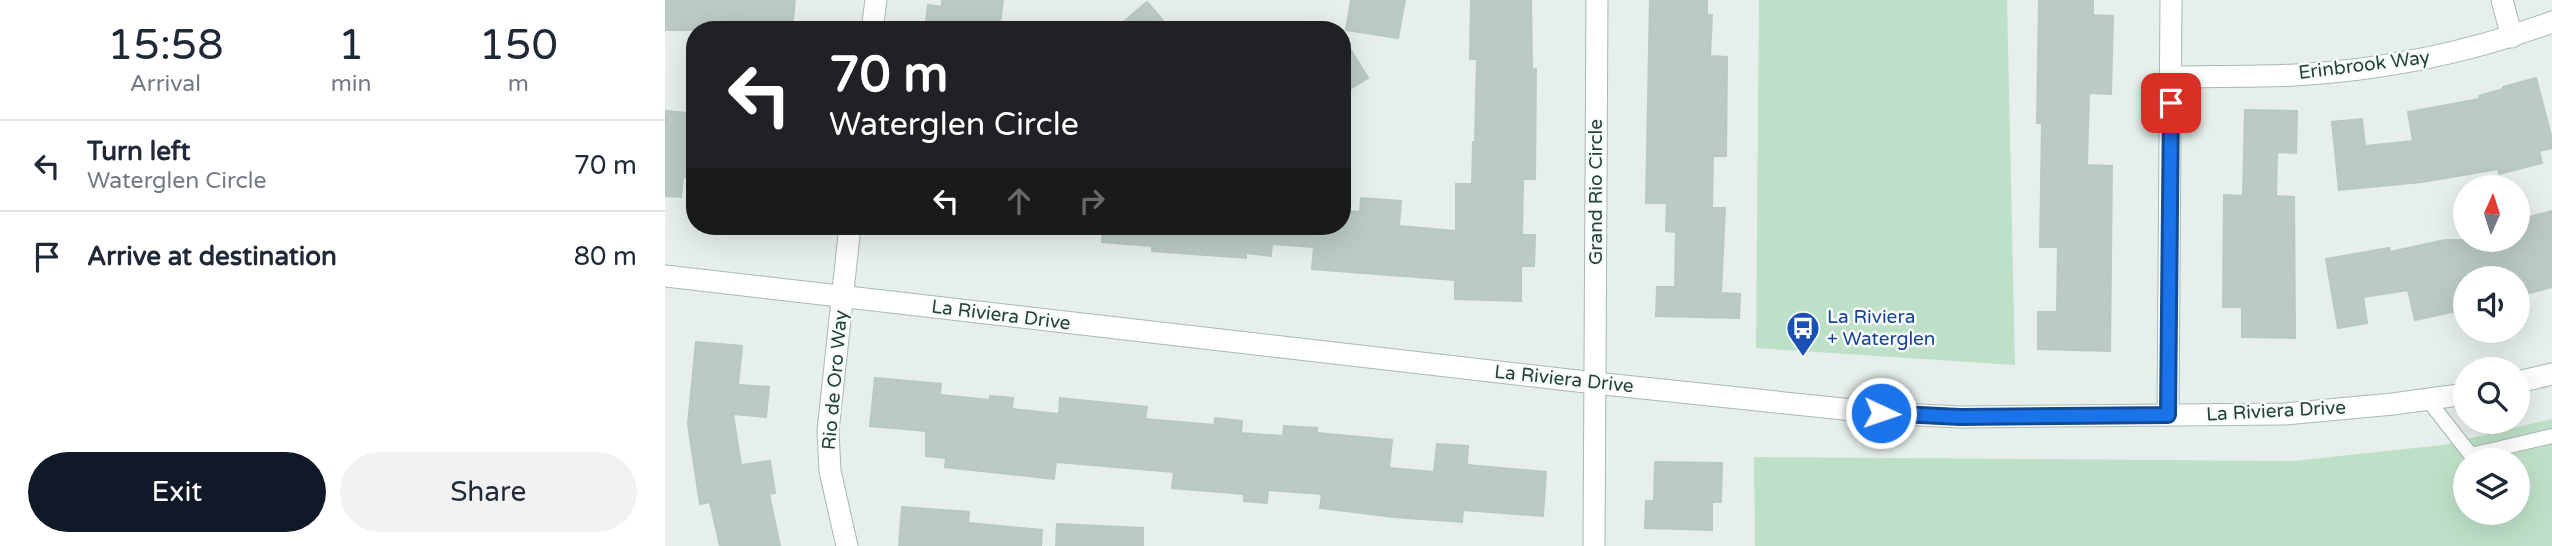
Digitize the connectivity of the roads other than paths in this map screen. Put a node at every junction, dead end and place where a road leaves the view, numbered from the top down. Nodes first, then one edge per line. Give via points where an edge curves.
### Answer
1 (876, 0) edge
2 (1597, 0) edge
3 (2171, 0) edge
4 (2502, 0) edge
5 (873, 21) edge
6 (2552, 22) edge
7 (2512, 37) junction
8 (2171, 77) junction
9 (849, 235) edge
10 (665, 276) edge
11 (842, 296) junction
12 (2552, 374) edge
13 (2530, 379) edge
14 (1595, 383) junction
15 (2453, 396) edge
16 (2428, 400) junction
17 (2168, 415) junction
18 (2552, 436) edge
19 (847, 546) edge
20 (1594, 546) edge

1 - 5 street
2 - 14 street, Grand Rio Circle
3 - 8 street
4 - 7 street
6 - 7 street, Erinbrook Way
7 - 8 street, Erinbrook Way via 2411,62 2352,70
8 - 17 street
9 - 11 street
10 - 11 street, La Riviera Drive
11 - 14 street, La Riviera Drive
11 - 19 street, Rio de Oro Way via 828,451
12 - 13 street
14 - 17 street, La Riviera Drive via 1881,413
14 - 20 street, Grand Rio Circle
15 - 16 street, La Riviera Drive
16 - 17 street, La Riviera Drive via 2295,413
16 - 18 lane via 2471,455

